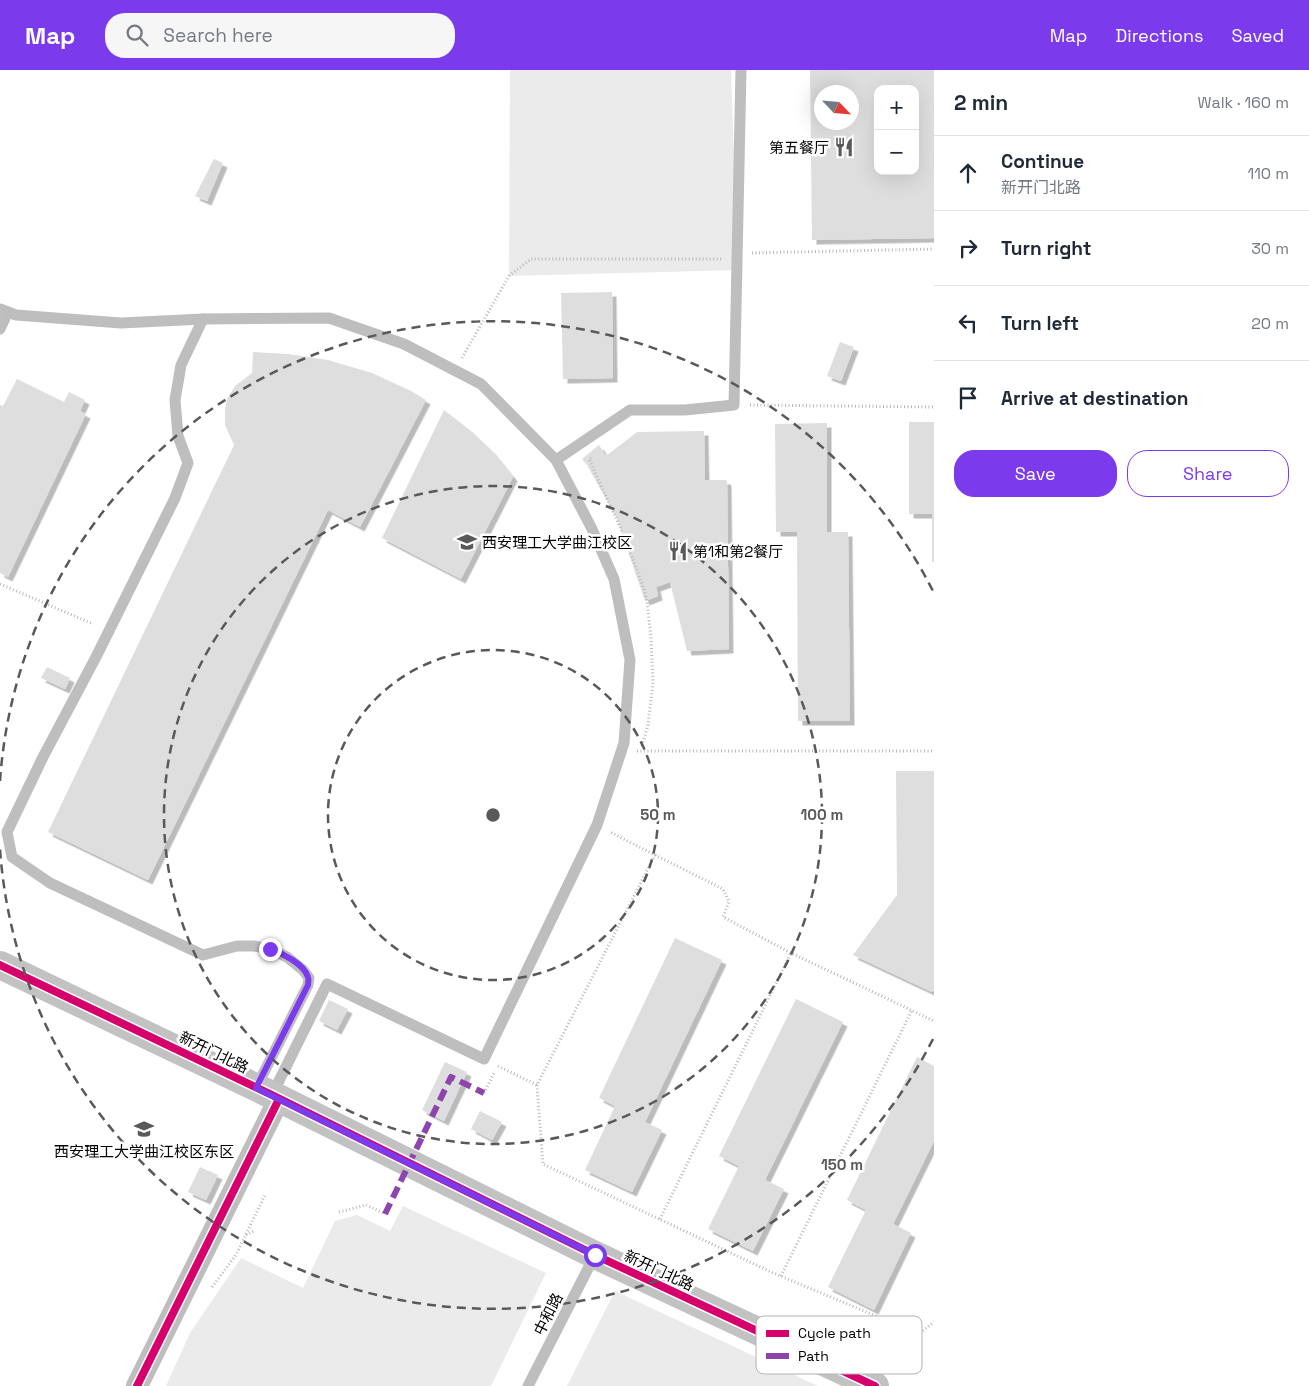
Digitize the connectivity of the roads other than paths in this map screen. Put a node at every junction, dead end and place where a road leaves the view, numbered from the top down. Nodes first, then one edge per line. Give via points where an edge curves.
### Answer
1 (741, 70) edge
2 (4, 310) edge
3 (203, 319) junction
4 (0, 329) edge
5 (556, 460) junction
6 (0, 965) edge
7 (269, 1094) junction
8 (595, 1255) junction
9 (756, 1330) edge
10 (849, 1374) edge
11 (137, 1386) edge
12 (528, 1386) edge
13 (875, 1386) edge

1 - 5 lane via 734,405 685,410 630,410
2 - 3 lane via 16,315 122,323
2 - 4 lane
3 - 5 lane via 328,318 404,344 481,384
3 - 7 lane via 181,365 175,400 178,436 188,463 175,498 7,832 12,857 50,883 203,955 237,946 254,946 278,952 303,970 309,978 308,985
5 - 7 lane via 614,579 630,660 624,743 597,825 484,1059 327,984
6 - 7 street, 新开门北路
7 - 8 street, 新开门北路
7 - 11 street
8 - 9 street, 新开门北路
8 - 12 lane, 中和路
10 - 13 street, 新开门北路

